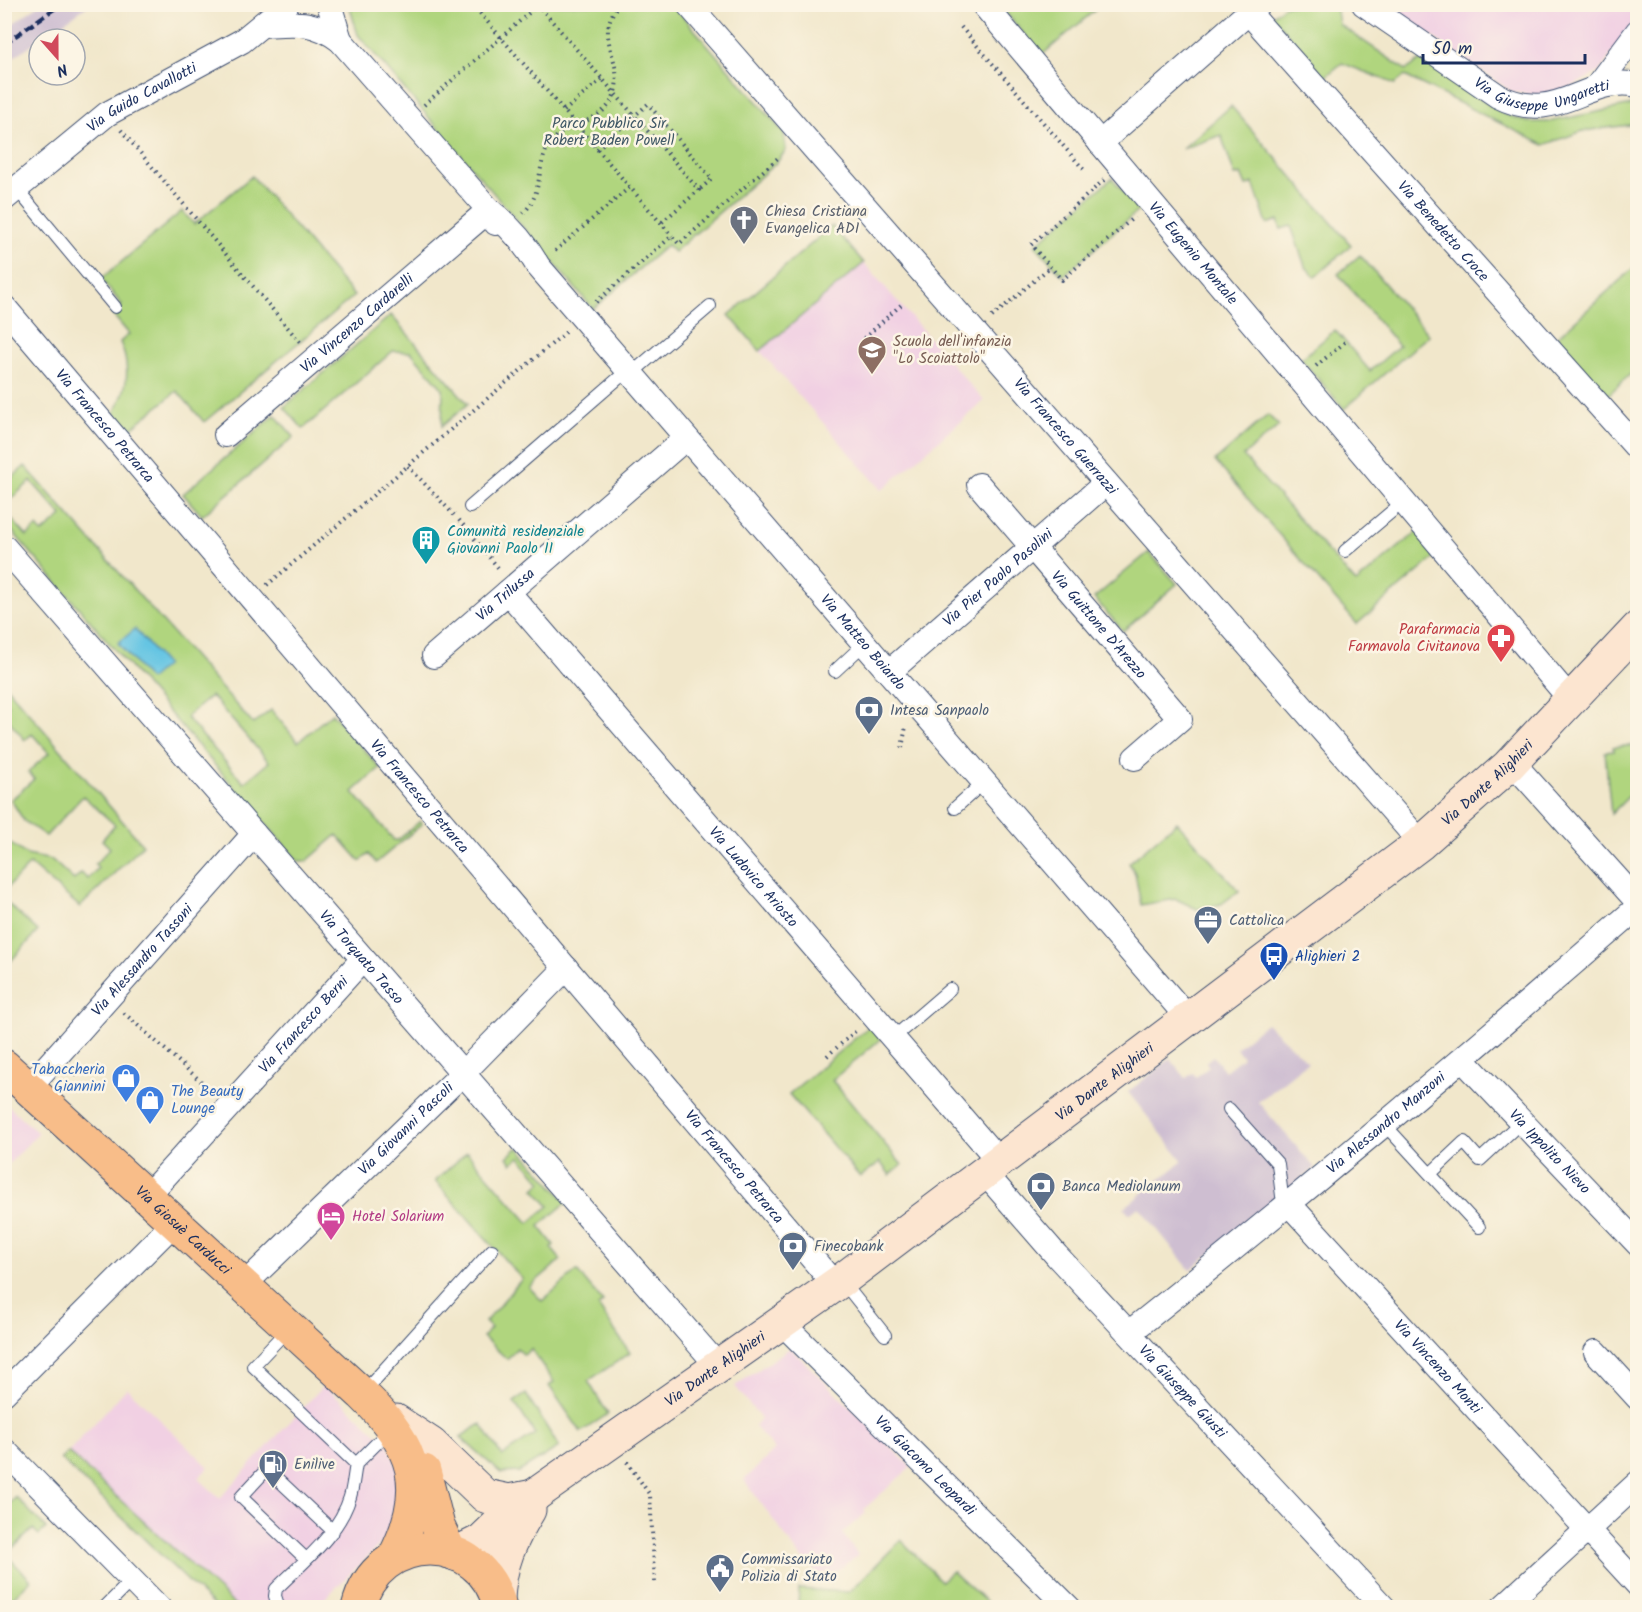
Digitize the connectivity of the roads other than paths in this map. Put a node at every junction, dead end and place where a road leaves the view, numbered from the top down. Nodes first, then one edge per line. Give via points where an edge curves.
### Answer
1 (287, 4) edge
2 (299, 4) edge
3 (329, 4) edge
4 (687, 4) edge
5 (983, 4) edge
6 (1364, 4) edge
7 (1254, 9) edge
8 (264, 25) junction
9 (313, 25) junction
10 (1638, 31) edge
11 (340, 40) junction
12 (1638, 85) edge
13 (1596, 87) junction
14 (1100, 143) junction
15 (10, 193) edge
16 (489, 210) junction
17 (710, 306) dead end
18 (4, 307) edge
19 (115, 307) dead end
20 (630, 372) junction
21 (226, 435) dead end
22 (686, 438) junction
23 (1638, 449) edge
24 (1106, 483) junction
25 (979, 485) dead end
26 (1403, 502) junction
27 (470, 507) dead end
28 (4, 547) edge
29 (1032, 547) junction
30 (1345, 551) dead end
31 (511, 589) junction
32 (1638, 628) edge
33 (864, 644) junction
34 (434, 656) dead end
35 (835, 671) dead end
36 (889, 672) junction
37 (1571, 700) junction
38 (1135, 758) dead end
39 (1512, 762) junction
40 (984, 782) junction
41 (954, 808) dead end
42 (254, 834) junction
43 (1421, 843) junction
44 (1638, 902) edge
45 (1638, 907) edge
46 (363, 959) junction
47 (566, 968) junction
48 (950, 989) dead end
49 (1188, 1018) junction
50 (893, 1038) junction
51 (1463, 1060) junction
52 (4, 1066) edge
53 (462, 1073) junction
54 (29, 1087) junction
55 (1229, 1109) dead end
56 (1521, 1122) junction
57 (1385, 1125) junction
58 (992, 1167) junction
59 (1430, 1174) junction
60 (147, 1196) junction
61 (1290, 1204) junction
62 (175, 1222) junction
63 (1479, 1227) dead end
64 (1638, 1244) edge
65 (492, 1250) dead end
66 (838, 1283) junction
67 (244, 1285) junction
68 (782, 1323) junction
69 (290, 1327) junction
70 (1129, 1333) junction
71 (885, 1335) dead end
72 (1596, 1352) dead end
73 (719, 1367) junction
74 (4, 1393) edge
75 (1638, 1398) edge
76 (381, 1412) junction
77 (4, 1450) edge
78 (356, 1464) junction
79 (1638, 1483) edge
80 (539, 1494) junction
81 (1587, 1530) junction
82 (333, 1531) junction
83 (452, 1553) junction
84 (395, 1556) junction
85 (306, 1559) junction
86 (132, 1580) junction
87 (1638, 1585) edge
88 (499, 1604) edge
89 (104, 1608) edge
90 (159, 1608) edge
91 (279, 1608) edge
92 (357, 1608) edge
93 (1069, 1608) edge
94 (1384, 1608) edge
95 (1502, 1608) edge

1 - 8 street, Via Guido Cavallotti
2 - 9 street, Via Matteo Boiardo via 304,17
3 - 11 street, Via Matteo Boiardo
4 - 24 street, Via Francesco Guerrazzi
5 - 14 street, Via Eugenio Montale
6 - 13 street, Via Giuseppe Ungaretti via 1515,105 1533,108 1560,104
7 - 14 street
7 - 23 street, Via Benedetto Croce
8 - 9 street, Via Matteo Boiardo
8 - 15 street, Via Guido Cavallotti via 242,41 107,114
9 - 11 street, Via Matteo Boiardo
10 - 13 street
11 - 16 street, Via Matteo Boiardo
12 - 13 street, Via Giuseppe Ungaretti
14 - 26 street, Via Eugenio Montale
15 - 19 lane
16 - 20 street, Via Matteo Boiardo via 543,262
16 - 21 street, Via Vincenzo Cardarelli
17 - 20 lane
18 - 47 street, Via Francesco Petrarca
20 - 22 street, Via Matteo Boiardo
20 - 27 lane
22 - 31 street, Via Trilussa
22 - 33 street, Via Matteo Boiardo
24 - 29 street, Via Pier Paolo Pasolini
24 - 43 street, Via Francesco Guerrazzi
25 - 29 street, Via Guittone D'Arezzo
26 - 30 lane
26 - 37 street, Via Eugenio Montale
28 - 42 street, Via Torquato Tasso
29 - 36 street, Via Pier Paolo Pasolini
29 - 38 street, Via Guittone D'Arezzo via 1180,719
31 - 34 street, Via Trilussa
31 - 50 street, Via Ludovico Ariosto
32 - 37 main road, Via Dante Alighieri
33 - 35 lane
33 - 36 street, Via Matteo Boiardo
36 - 40 street, Via Matteo Boiardo
37 - 39 main road, Via Dante Alighieri
39 - 43 main road, Via Dante Alighieri
39 - 44 street
40 - 41 lane
40 - 49 street, Via Matteo Boiardo
42 - 46 street, Via Torquato Tasso
42 - 54 street, Via Alessandro Tassoni
43 - 49 main road, Via Dante Alighieri
45 - 51 street, Via Alessandro Manzoni
46 - 53 street, Via Torquato Tasso
46 - 60 street, Via Francesco Berni
47 - 53 street, Via Giovanni Pascoli
47 - 66 street, Via Francesco Petrarca
48 - 50 lane
49 - 58 main road, Via Dante Alighieri
50 - 58 street, Via Ludovico Ariosto
51 - 56 street, Via Ippolito Nievo
51 - 57 street, Via Alessandro Manzoni
52 - 54 main road, Via Giosuè Carducci
53 - 67 street, Via Giovanni Pascoli
53 - 73 street, Via Torquato Tasso
54 - 60 main road, Via Giosuè Carducci
55 - 61 lane via 1278,1164 1282,1196
56 - 59 lane via 1480,1160 1464,1142
56 - 64 street, Via Ippolito Nievo
57 - 59 lane
57 - 61 street, Via Alessandro Manzoni
58 - 66 main road, Via Dante Alighieri
58 - 70 street, Via Giuseppe Giusti
59 - 63 lane
60 - 62 main road, Via Giosuè Carducci
61 - 70 street, Via Alessandro Manzoni
61 - 81 street, Via Vincenzo Monti
62 - 67 main road, Via Giosuè Carducci
62 - 74 street
65 - 76 lane
66 - 68 main road, Via Dante Alighieri
66 - 71 lane
67 - 69 main road, Via Giosuè Carducci
68 - 73 main road, Via Dante Alighieri
68 - 93 street, Via Giacomo Leopardi
69 - 76 main road, Via Giosuè Carducci
69 - 78 lane via 253,1366
70 - 94 street, Via Giuseppe Giusti
72 - 75 street
73 - 80 main road, Via Dante Alighieri
76 - 78 lane
76 - 80 main road, Via Giosuè Carducci via 431,1444 485,1496 509,1501
76 - 83 main road, Via Giosuè Carducci via 418,1457 438,1526
76 - 84 main road, Via Giosuè Carducci via 409,1458 415,1492 410,1522
77 - 86 street
78 - 82 lane via 350,1497
79 - 81 street
80 - 83 main road, Via Dante Alighieri via 512,1511 481,1541
80 - 88 main road, Via Dante Alighieri via 504,1558 499,1576
81 - 87 street, Via Vincenzo Monti
81 - 95 street
82 - 85 lane
82 - 85 lane via 267,1469 241,1497
83 - 84 main road via 423,1549
83 - 88 main road via 484,1574
84 - 92 main road via 365,1586
85 - 91 lane via 276,1589
86 - 89 lane
86 - 90 street

